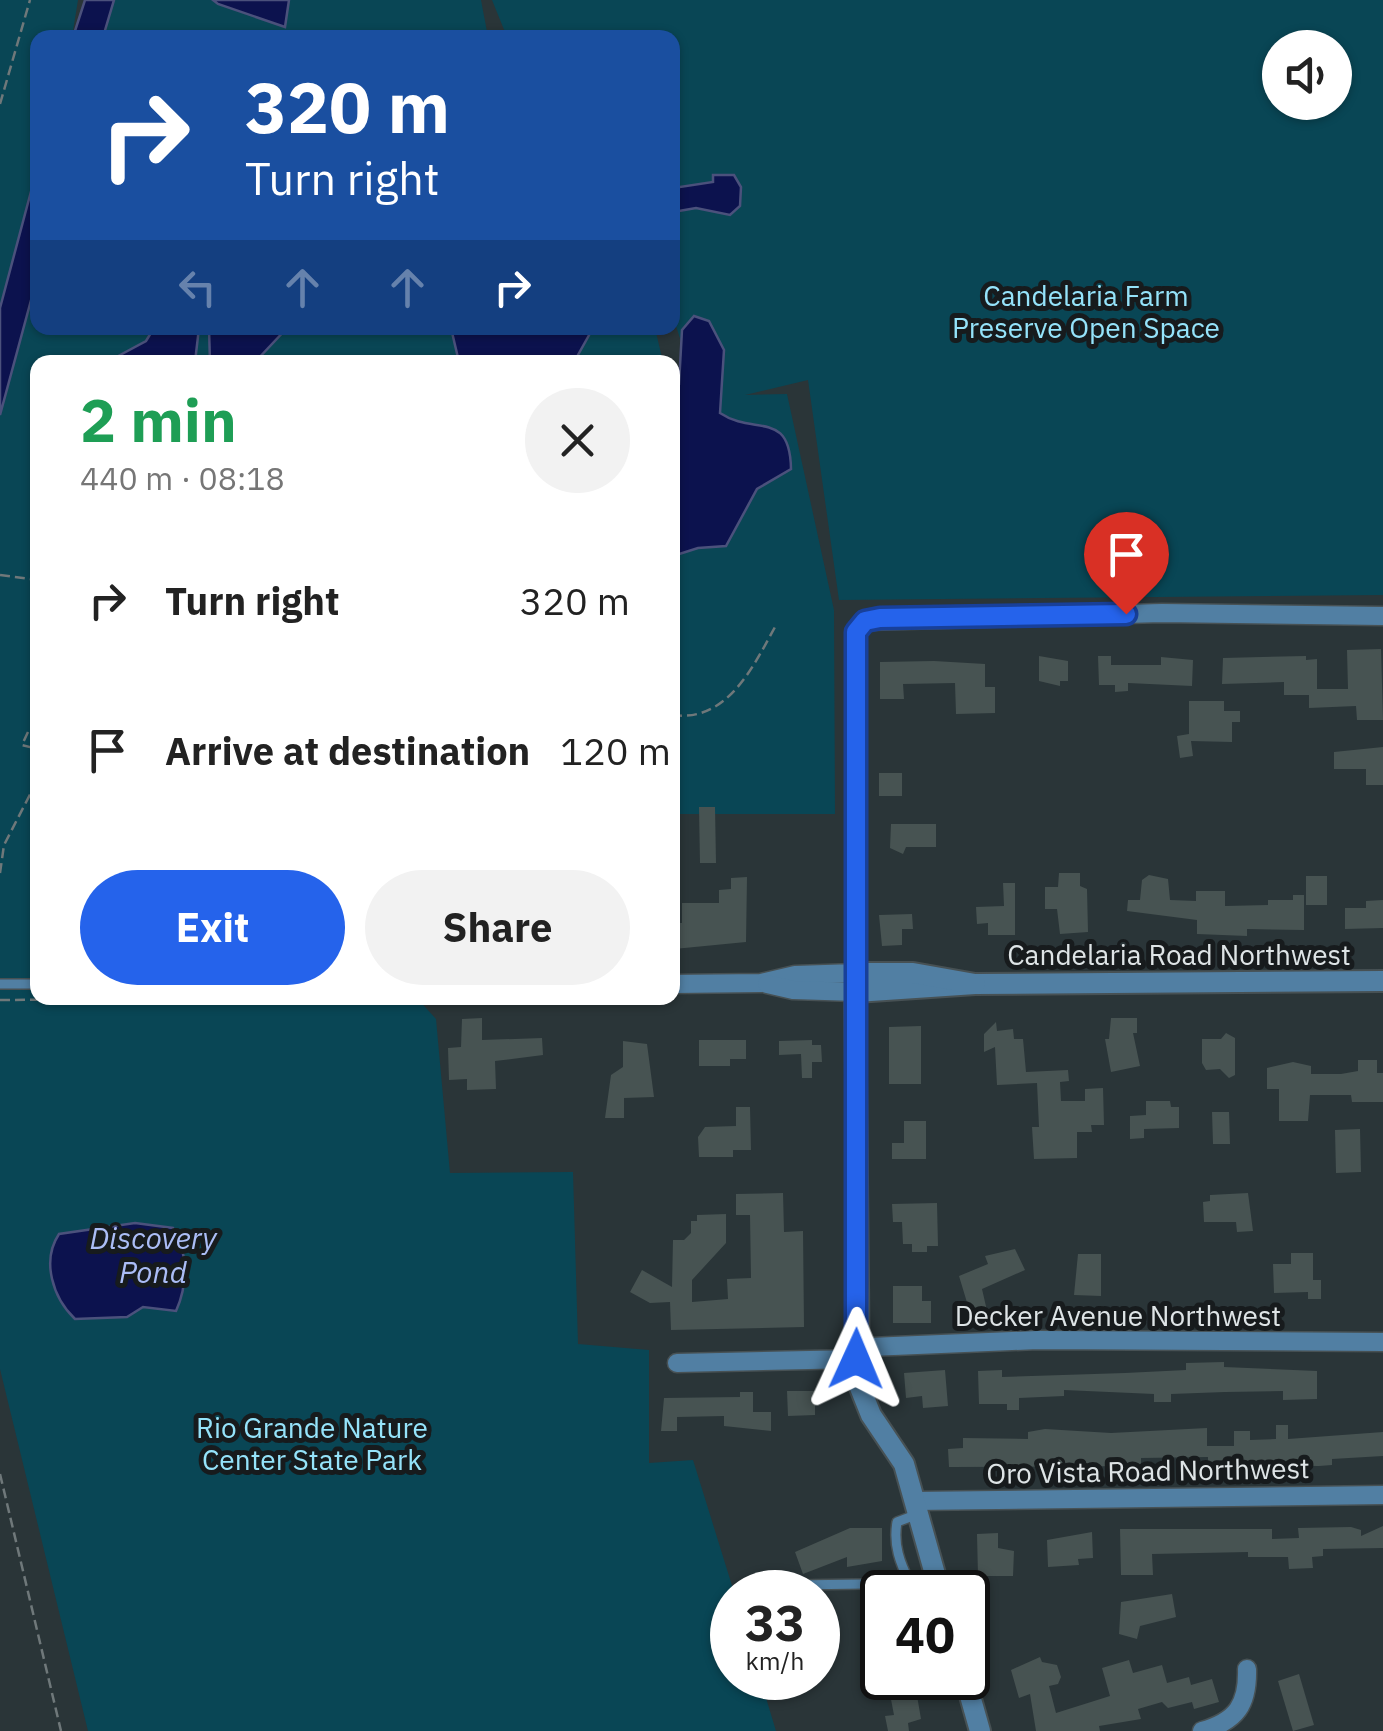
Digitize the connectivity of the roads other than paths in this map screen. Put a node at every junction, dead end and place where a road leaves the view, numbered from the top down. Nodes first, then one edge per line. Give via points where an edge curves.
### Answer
1 (1383, 616) edge
2 (1383, 981) edge
3 (856, 983) junction
4 (0, 984) edge
5 (30, 984) edge
6 (680, 984) edge
7 (1383, 1342) edge
8 (856, 1359) junction
9 (678, 1362) dead end
10 (1383, 1496) edge
11 (916, 1508) junction
12 (904, 1570) edge
13 (934, 1570) edge
14 (1247, 1669) dead end
15 (971, 1700) edge
16 (980, 1731) edge
17 (1202, 1731) edge

1 - 3 street via 865,621 856,632
2 - 3 street, Candelaria Road Northwest
3 - 6 street, Candelaria Road Northwest via 793,990 762,983
3 - 8 street
4 - 5 lane
7 - 8 street, Decker Avenue Northwest via 1038,1340 870,1347
8 - 9 street, Decker Avenue Northwest
8 - 11 street via 859,1385 904,1464
10 - 11 street, Oro Vista Road Northwest
11 - 12 lane via 897,1522
11 - 13 street
14 - 17 street via 1248,1694 1238,1713
15 - 16 street

